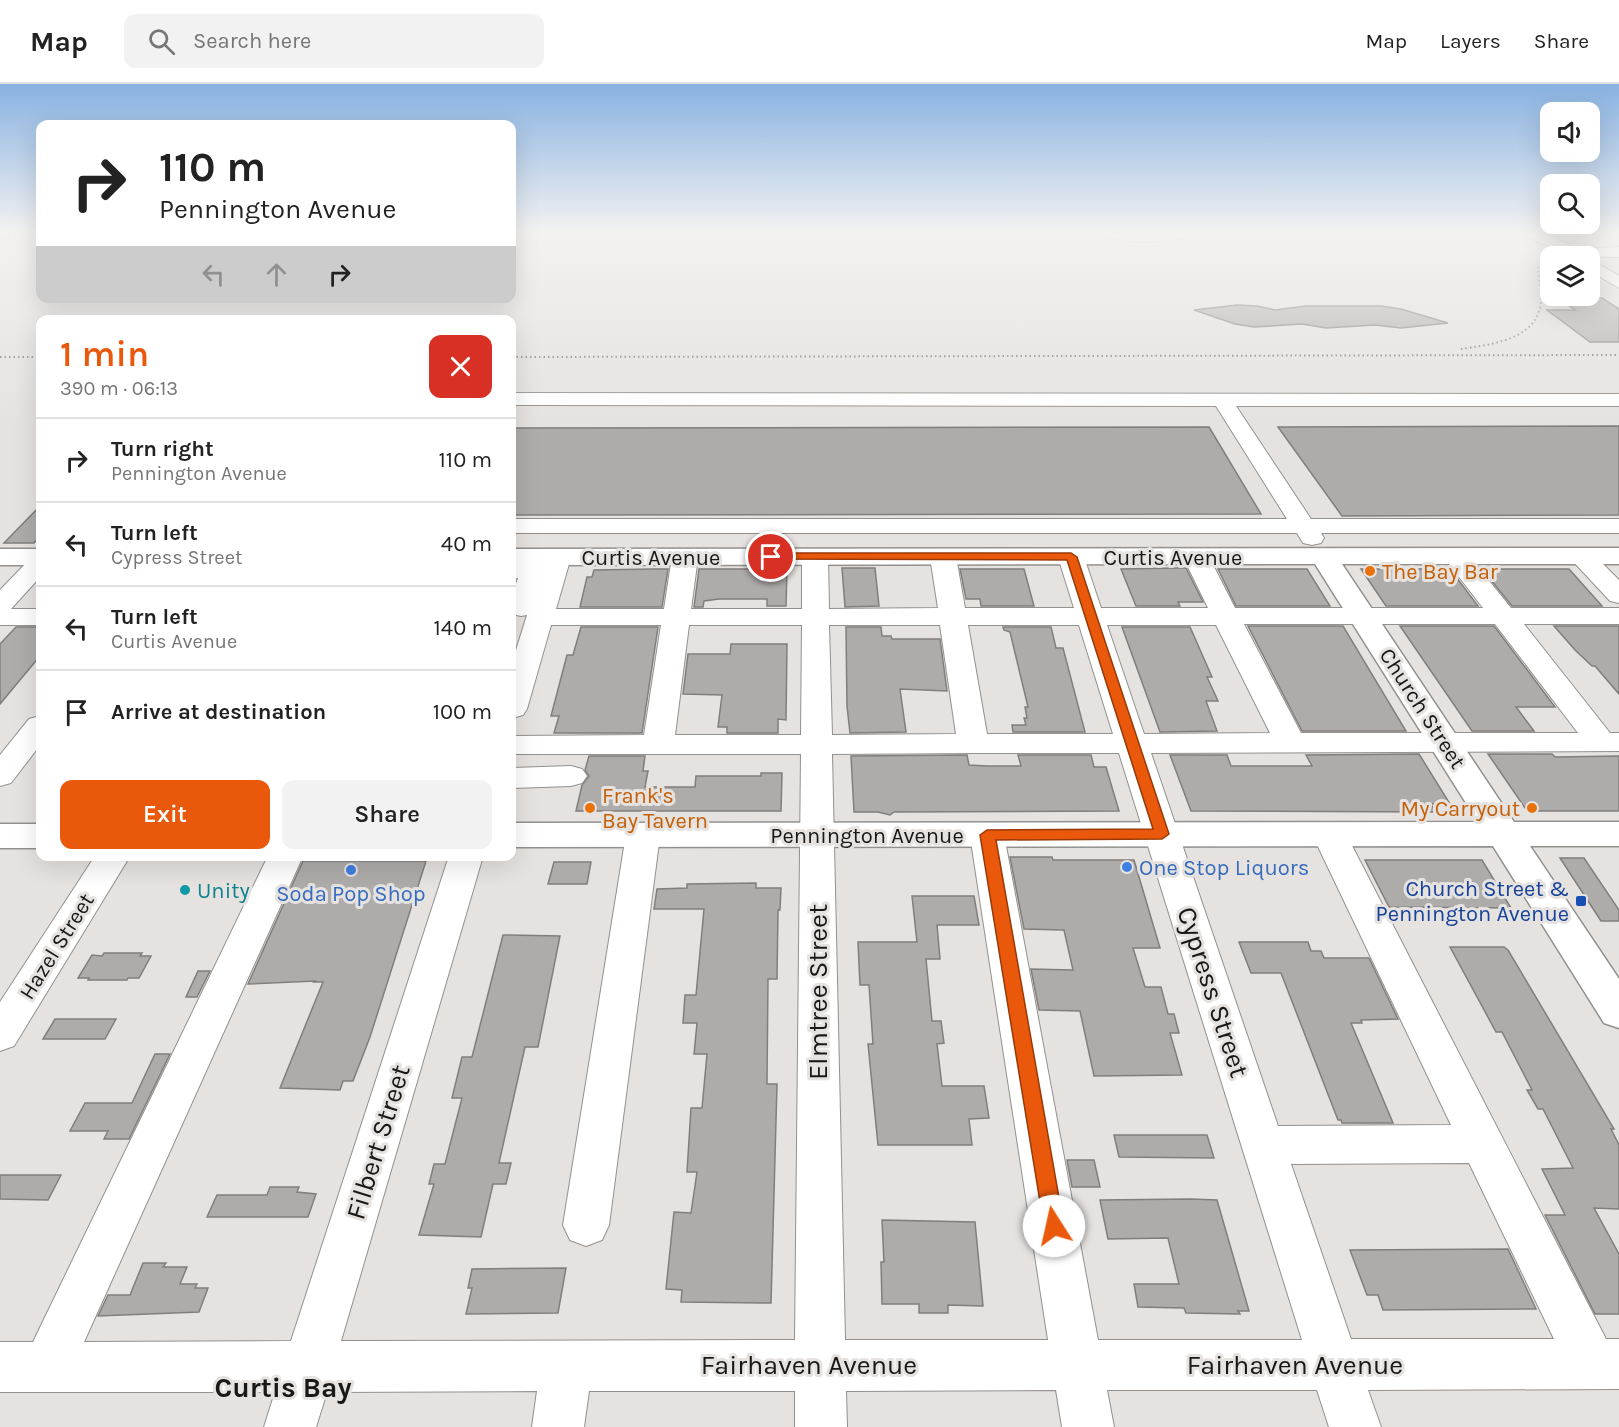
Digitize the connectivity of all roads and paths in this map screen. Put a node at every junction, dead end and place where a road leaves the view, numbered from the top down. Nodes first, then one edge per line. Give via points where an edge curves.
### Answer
1 (516, 399) edge
2 (1619, 400) edge
3 (1223, 402) junction
4 (516, 526) edge
5 (1304, 526) junction
6 (1619, 526) edge
7 (1456, 556) junction
8 (1581, 556) junction
9 (1619, 556) edge
10 (0, 557) edge
11 (36, 557) edge
12 (516, 557) edge
13 (558, 557) junction
14 (685, 557) junction
15 (815, 557) junction
16 (943, 557) junction
17 (1071, 557) junction
18 (1196, 557) junction
19 (1324, 557) junction
20 (36, 567) edge
21 (516, 570) edge
22 (1619, 595) edge
23 (0, 606) edge
24 (0, 616) edge
25 (953, 616) junction
26 (1091, 616) junction
27 (1226, 616) junction
28 (1363, 616) junction
29 (1502, 616) junction
30 (1619, 616) edge
31 (36, 617) edge
32 (540, 617) junction
33 (676, 617) junction
34 (815, 617) junction
35 (516, 625) edge
36 (516, 696) edge
37 (36, 730) edge
38 (1610, 742) edge
39 (1132, 743) junction
40 (1290, 743) junction
41 (1445, 743) junction
42 (658, 744) junction
43 (816, 744) junction
44 (973, 744) junction
45 (516, 745) edge
46 (0, 776) edge
47 (571, 776) dead end
48 (516, 778) edge
49 (1162, 834) junction
50 (1329, 834) junction
51 (1504, 834) junction
52 (1619, 834) edge
53 (516, 835) edge
54 (643, 835) junction
55 (817, 835) junction
56 (987, 835) junction
57 (0, 836) edge
58 (36, 836) edge
59 (109, 861) edge
60 (283, 861) edge
61 (464, 861) edge
62 (1619, 1012) edge
63 (0, 1035) edge
64 (1482, 1144) junction
65 (1263, 1145) junction
66 (586, 1225) dead end
67 (1605, 1364) edge
68 (567, 1365) junction
69 (821, 1365) junction
70 (1078, 1365) junction
71 (1335, 1365) junction
72 (309, 1366) junction
73 (23, 1367) edge
74 (290, 1427) edge
75 (558, 1427) edge
76 (821, 1427) edge
77 (1089, 1427) edge
78 (1355, 1427) edge

1 - 3 street
2 - 3 street
3 - 5 street
4 - 5 street
5 - 6 street
5 - 19 street
7 - 8 main road, Curtis Avenue
7 - 19 main road, Curtis Avenue
7 - 29 street
8 - 9 main road, Curtis Avenue
8 - 22 street
10 - 11 main road
12 - 13 main road, Curtis Avenue
13 - 14 main road, Curtis Avenue
13 - 32 street
14 - 15 main road, Curtis Avenue
14 - 33 street
15 - 16 main road, Curtis Avenue
15 - 34 street, Elmtree Street
16 - 17 main road, Curtis Avenue
16 - 25 street
17 - 18 main road, Curtis Avenue
17 - 26 street, Cypress Street
18 - 19 main road, Curtis Avenue
18 - 27 street
19 - 28 main road, Church Street
20 - 23 street
21 - 35 street via 533,570
24 - 31 street
25 - 26 street
25 - 34 street
25 - 44 street
26 - 27 street
26 - 39 street, Cypress Street
27 - 28 street
27 - 40 street
28 - 29 street
28 - 41 main road, Church Street
29 - 30 street
29 - 38 street
32 - 33 street
32 - 36 street
33 - 34 street
33 - 42 street
34 - 43 street, Elmtree Street
37 - 46 street
38 - 41 street
39 - 40 street
39 - 44 street
39 - 49 street, Cypress Street
40 - 41 street
41 - 51 main road, Church Street
42 - 43 street
42 - 45 street
43 - 44 street
43 - 55 street, Elmtree Street
47 - 48 street
49 - 50 main road, Pennington Avenue
49 - 56 main road, Pennington Avenue
49 - 65 street, Cypress Street
50 - 51 main road, Pennington Avenue
50 - 64 street
51 - 52 main road, Pennington Avenue
51 - 62 main road, Church Street
53 - 54 main road, Pennington Avenue
54 - 55 main road, Pennington Avenue
54 - 66 street
55 - 56 main road, Pennington Avenue
55 - 69 street, Elmtree Street
56 - 70 street
57 - 58 main road
59 - 63 street, Hazel Street
60 - 73 street
61 - 72 street, Filbert Street
64 - 65 street
64 - 67 street
65 - 71 street, Cypress Street
67 - 71 street, Fairhaven Avenue
68 - 69 street, Fairhaven Avenue
68 - 72 street, Fairhaven Avenue
68 - 75 street
69 - 70 street, Fairhaven Avenue
69 - 76 street, Elmtree Street
70 - 71 street, Fairhaven Avenue
70 - 77 street
71 - 78 street, Cypress Street
72 - 73 street, Fairhaven Avenue
72 - 74 street, Filbert Street

